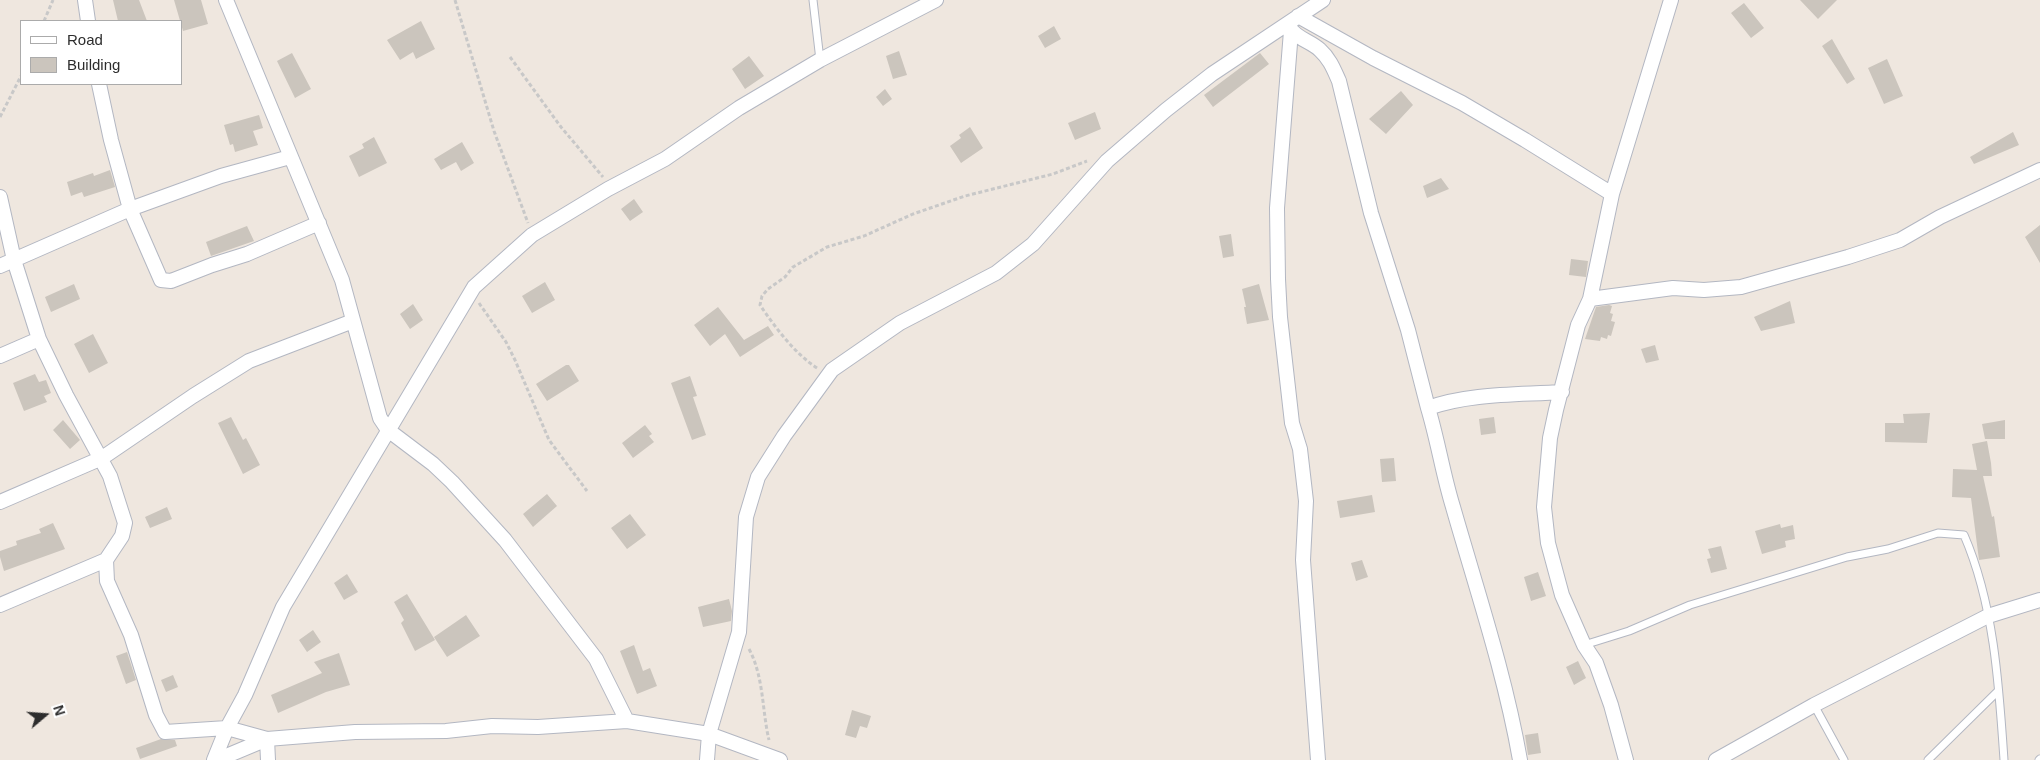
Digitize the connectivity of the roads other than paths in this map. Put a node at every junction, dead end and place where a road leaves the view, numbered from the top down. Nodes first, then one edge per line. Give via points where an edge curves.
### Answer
1 (85, 0) edge
2 (226, 0) edge
3 (813, 0) edge
4 (936, 0) edge
5 (1323, 0) edge
6 (1671, 0) edge
7 (88, 20) edge
8 (1292, 23) junction
9 (820, 60) junction
10 (99, 85) edge
11 (290, 157) junction
12 (2040, 170) edge
13 (1612, 194) junction
14 (0, 197) edge
15 (130, 209) junction
16 (319, 223) junction
17 (14, 260) junction
18 (0, 266) edge
19 (1590, 299) junction
20 (354, 321) junction
21 (39, 339) junction
22 (0, 356) edge
23 (1562, 392) junction
24 (1428, 408) junction
25 (388, 430) junction
26 (102, 458) junction
27 (0, 502) edge
28 (106, 560) junction
29 (2040, 600) edge
30 (0, 605) edge
31 (1988, 616) junction
32 (1584, 645) junction
33 (1998, 691) junction
34 (1814, 704) junction
35 (627, 721) junction
36 (227, 728) junction
37 (709, 734) junction
38 (267, 739) junction
39 (776, 758) edge
40 (215, 760) edge
41 (268, 760) edge
42 (707, 760) edge
43 (1318, 760) edge
44 (1520, 760) edge
45 (1626, 760) edge
46 (1716, 760) edge
47 (1844, 760) edge
48 (1928, 760) edge
49 (2004, 760) edge

1 - 7 street
2 - 11 street
3 - 9 lane
4 - 9 street
5 - 8 street
6 - 13 street
8 - 13 street via 1373,58 1470,108
8 - 24 street via 1332,64 1339,81 1370,213 1408,330
8 - 37 street via 1212,74 1107,161 1033,244 996,273 900,323 832,370 758,477 746,517 739,632
8 - 43 street via 1277,208 1278,279 1292,423 1300,449 1306,501 1303,560
9 - 25 street via 739,108 665,159 532,235 474,287
10 - 15 street
11 - 15 street via 221,176
11 - 16 street
12 - 19 street via 1940,217 1900,240 1848,257 1741,286 1704,290 1673,288
13 - 19 street
14 - 17 street
15 - 16 street via 158,276 164,281 247,254
15 - 17 street
16 - 20 street
17 - 18 street
17 - 21 street
19 - 23 street via 1578,325
20 - 25 street via 380,418
20 - 26 street via 249,361
21 - 22 street
21 - 26 street
23 - 24 street via 1467,399
23 - 32 street via 1550,438 1544,507 1548,543 1562,595
24 - 44 street
25 - 35 street via 439,470 505,540 596,658
25 - 36 street via 283,607 246,695
26 - 27 street
26 - 28 street via 125,523 122,536
28 - 30 street
28 - 36 street via 107,581 131,635 156,715 165,732
29 - 31 street
31 - 32 lane via 1964,535 1938,533 1735,591
31 - 33 lane
31 - 34 street
32 - 45 street via 1605,686
33 - 48 lane
33 - 49 lane
34 - 46 street
34 - 47 lane
35 - 37 street
35 - 38 street via 446,731 355,732
36 - 38 street
36 - 40 street
37 - 39 street
37 - 42 street
38 - 40 street
38 - 41 street

